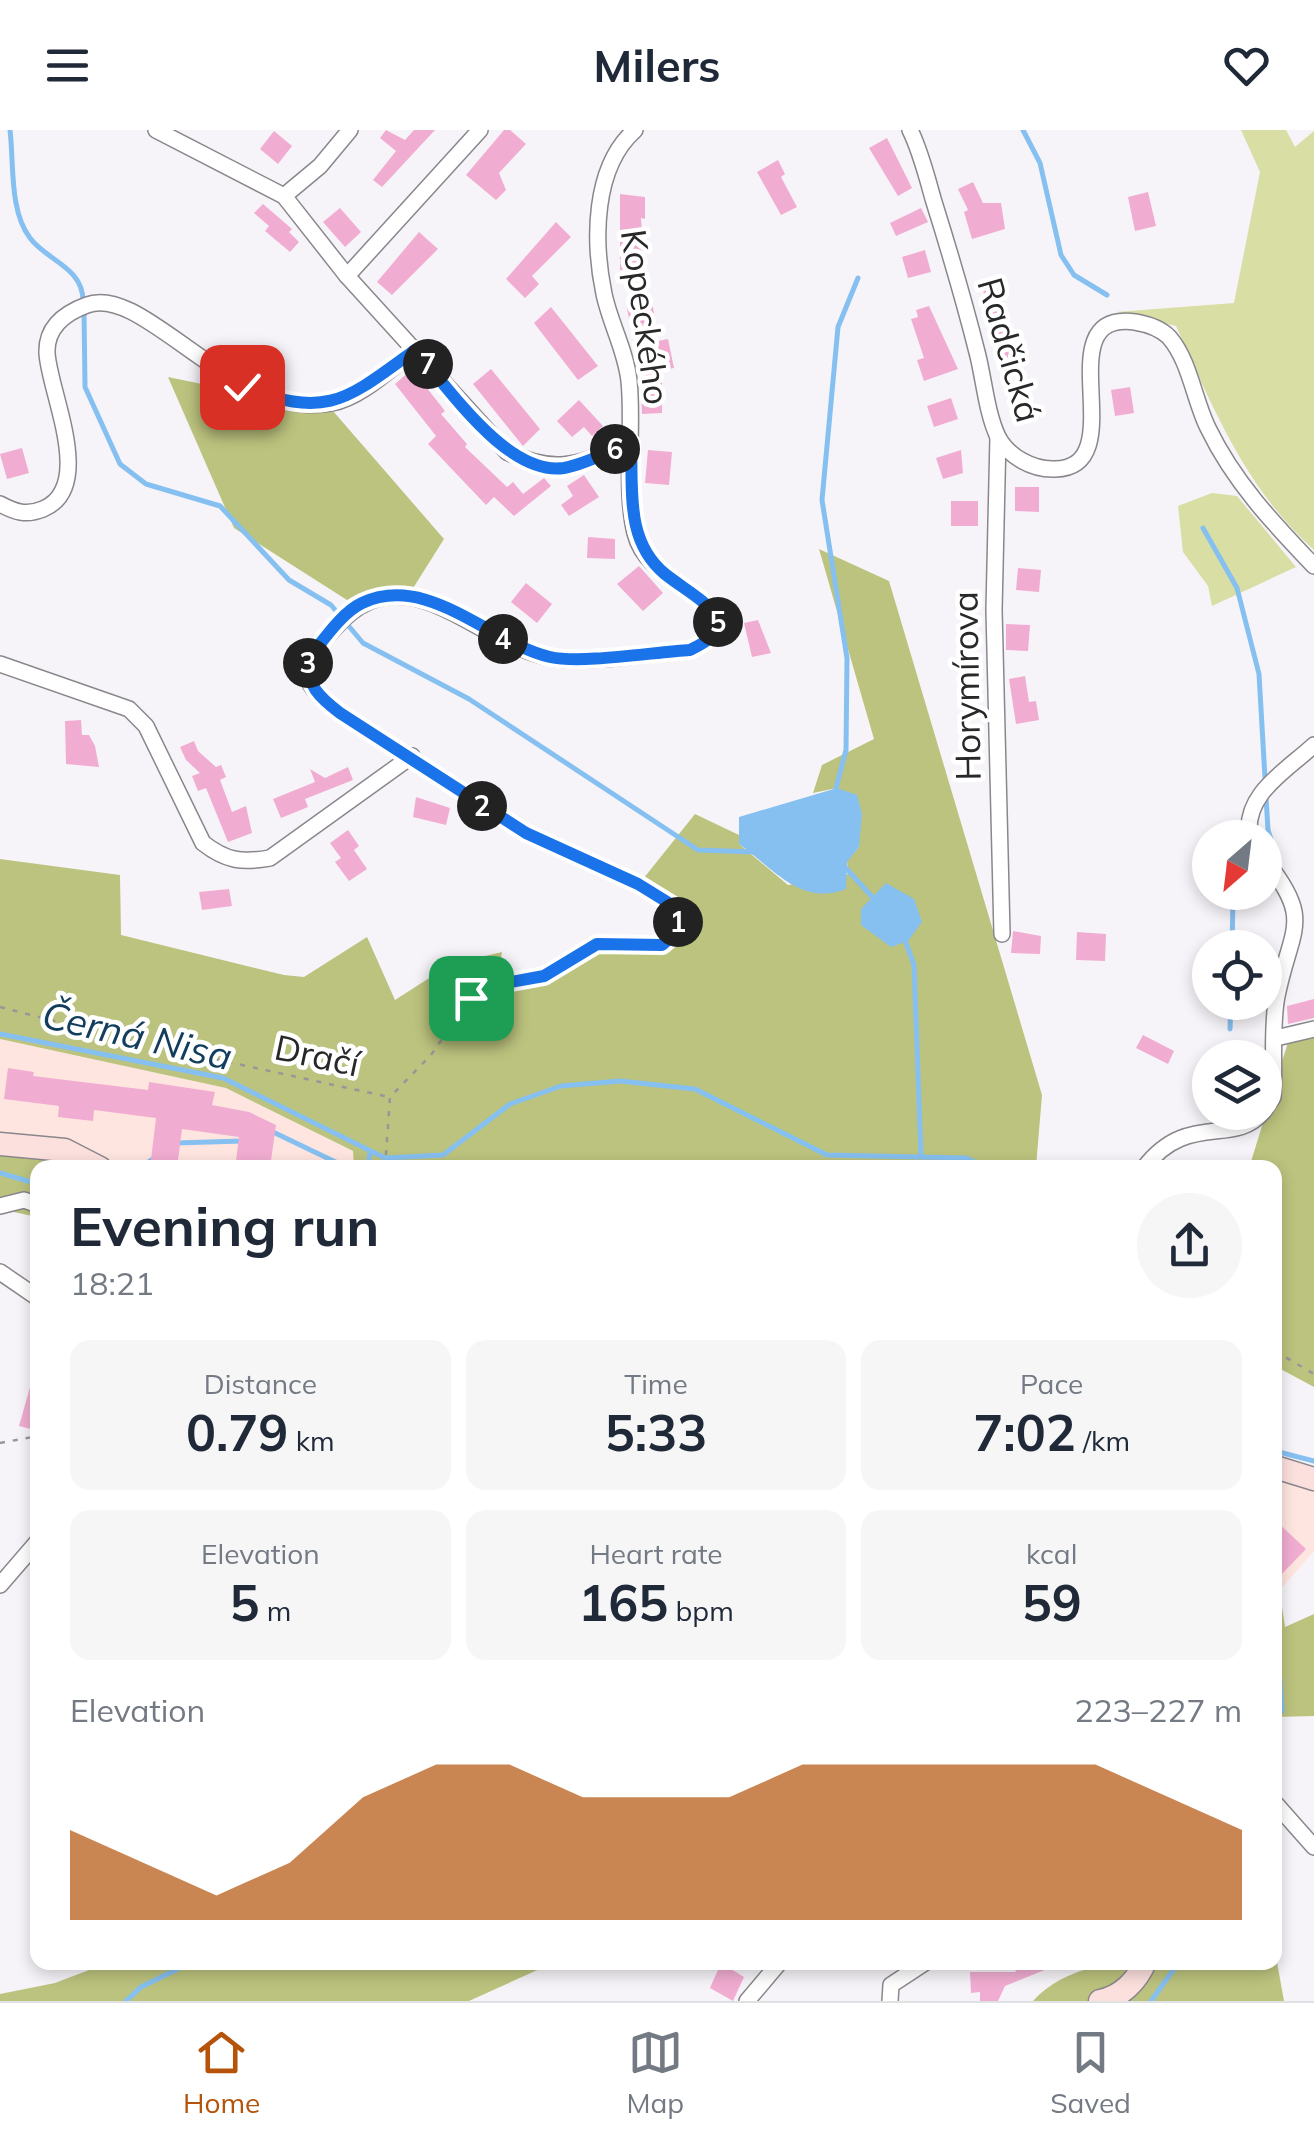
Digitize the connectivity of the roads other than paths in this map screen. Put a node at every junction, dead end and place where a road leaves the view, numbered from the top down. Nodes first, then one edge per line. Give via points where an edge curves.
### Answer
1 (156, 130) edge
2 (350, 130) edge
3 (480, 130) edge
4 (636, 130) edge
5 (910, 130) edge
6 (284, 196) junction
7 (347, 276) junction
8 (415, 350) junction
9 (998, 437) junction
10 (631, 443) junction
11 (0, 504) edge
12 (1314, 566) edge
13 (0, 664) edge
14 (1314, 745) edge
15 (412, 756) junction
16 (1247, 820) edge
17 (1282, 875) edge
18 (638, 884) road end
19 (1002, 934) dead end
20 (1314, 1029) edge
21 (1276, 1038) joint
22 (1217, 1130) edge
23 (0, 1144) edge
24 (84, 1160) edge
25 (1151, 1160) edge
26 (30, 1202) edge
27 (0, 1206) edge
28 (0, 1272) edge
29 (30, 1293) edge
30 (1282, 1470) edge
31 (1314, 1479) edge
32 (30, 1549) edge
33 (0, 1585) edge
34 (1282, 1811) edge
35 (1314, 1847) edge
36 (773, 1970) edge
37 (914, 1970) edge
38 (1142, 1970) edge
39 (747, 2001) edge
40 (890, 2001) edge
41 (1100, 2001) edge

1 - 6 street
2 - 6 street
3 - 7 street
4 - 10 street, Kopeckého via 616,146 603,182 600,234 604,292 629,378
5 - 9 street, Radčická via 962,292
6 - 7 street
7 - 8 street
8 - 10 street via 507,452 534,464 563,468
8 - 11 street via 335,403 288,404 242,387 124,304 96,301 68,312 53,327 47,352 65,425 61,493 36,512 17,513
9 - 12 street, Radčická via 1015,457 1038,468 1075,463 1094,434 1088,385 1096,342 1108,327 1130,321 1153,326 1169,338 1241,485
9 - 19 street, Horymírova via 994,610
10 - 15 street, Kopeckého via 635,533 642,549 707,603 719,618 718,630 690,650 554,658 521,648 440,603 393,597 362,603 308,659 308,679 340,713
13 - 15 street via 130,709 146,726 203,843 243,863 270,858
14 - 16 street via 1256,798
15 - 18 street, Kopeckého via 526,833
17 - 21 street via 1304,908 1277,996
20 - 21 street
22 - 25 street via 1186,1133
23 - 24 street via 64,1150
26 - 27 street
28 - 29 street
30 - 31 street
32 - 33 street
34 - 35 street
36 - 39 street
37 - 40 street via 892,1984
38 - 41 street via 1112,1999

